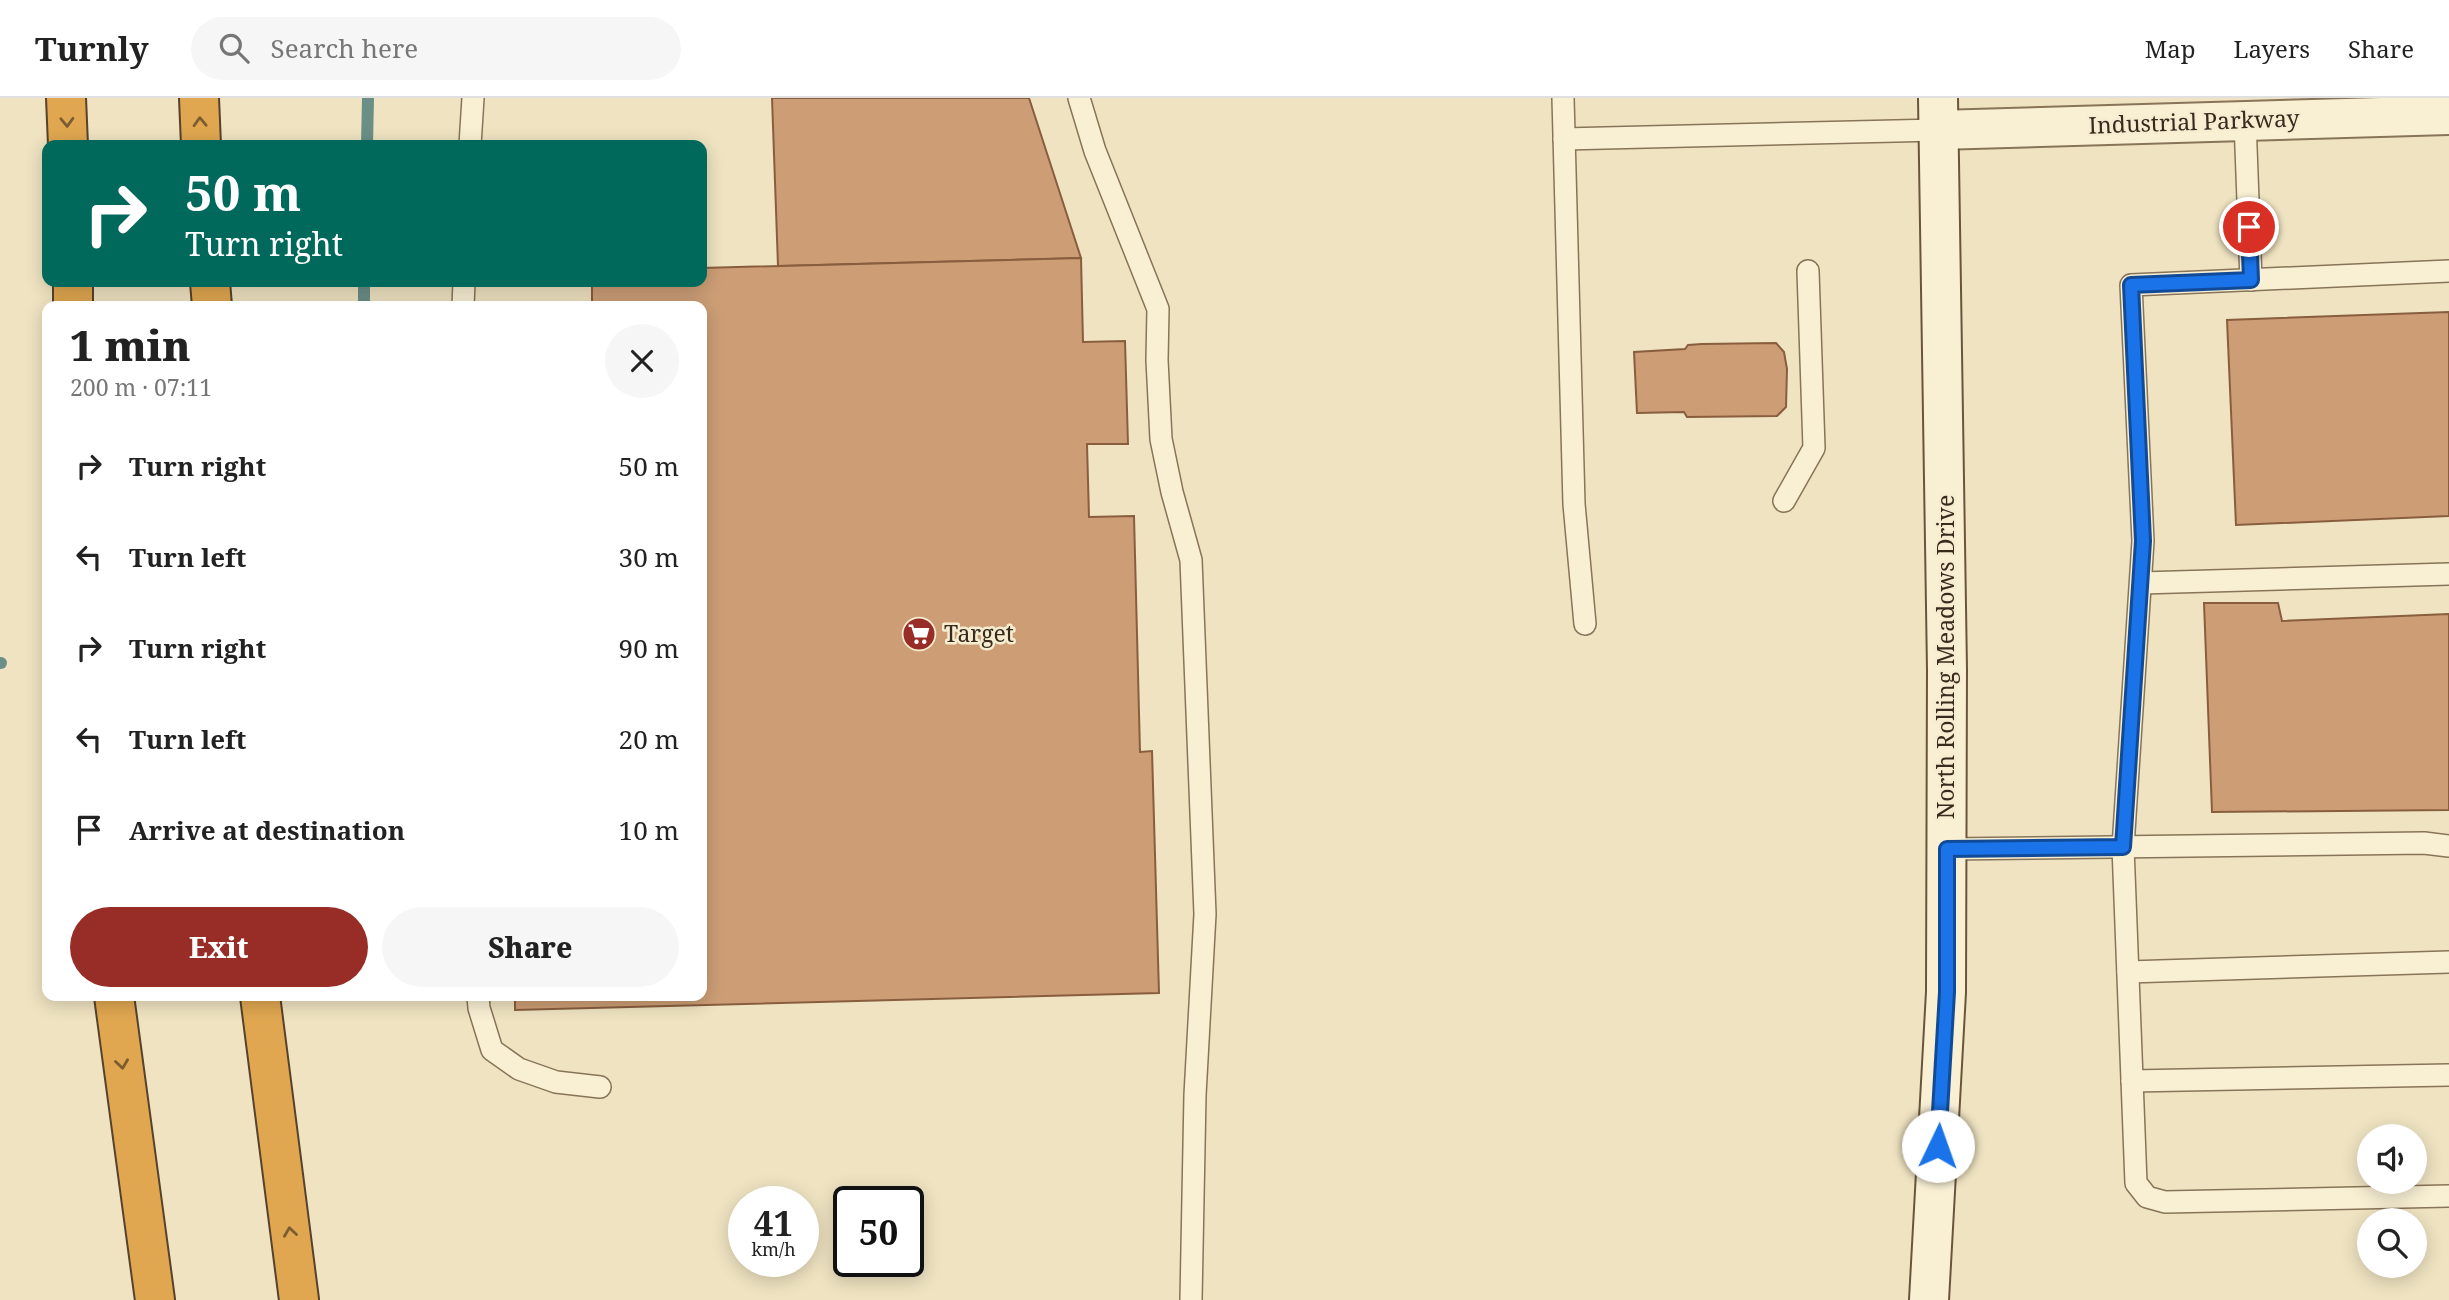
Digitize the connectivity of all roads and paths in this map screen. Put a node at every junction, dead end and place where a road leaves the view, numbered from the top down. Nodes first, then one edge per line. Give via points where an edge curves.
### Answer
1 (66, 98) edge
2 (199, 98) edge
3 (472, 98) edge
4 (1079, 98) edge
5 (1563, 98) edge
6 (1938, 114) edge
7 (2449, 115) edge
8 (2245, 121) junction
9 (1564, 139) junction
10 (68, 140) edge
11 (201, 140) edge
12 (470, 140) edge
13 (1808, 271) dead end
14 (2449, 271) edge
15 (2251, 280) junction
16 (1784, 501) dead end
17 (2449, 574) edge
18 (2141, 583) junction
19 (1585, 624) dead end
20 (2449, 846) edge
21 (2123, 847) junction
22 (1947, 849) junction
23 (2449, 962) edge
24 (2128, 972) junction
25 (115, 1001) edge
26 (261, 1001) edge
27 (478, 1001) edge
28 (2449, 1075) edge
29 (2132, 1081) junction
30 (600, 1087) dead end
31 (2449, 1196) edge
32 (155, 1300) edge
33 (299, 1300) edge
34 (1191, 1300) edge
35 (1929, 1300) edge

1 -> 10 highway
11 -> 2 highway
3 - 12 lane
4 - 34 lane via 1095,151 1158,309 1161,439 1191,560 1205,914
5 - 9 lane
6 - 8 main road, Industrial Parkway
6 - 9 lane
6 - 22 main road, North Rolling Meadows Drive
7 - 8 main road, Industrial Parkway
8 - 15 lane
9 - 19 lane via 1574,504
13 - 16 lane via 1814,448
14 - 15 lane
15 - 18 lane via 2131,285
17 - 18 lane
18 - 21 lane
20 - 21 lane
21 - 22 lane
21 - 24 lane
22 - 35 main road, North Rolling Meadows Drive via 1947,992
23 - 24 lane
24 - 29 lane
25 -> 32 highway
33 -> 26 highway
27 - 30 lane via 492,1050 519,1069 556,1082
28 - 29 lane
29 - 31 lane via 2136,1183 2147,1197 2165,1202

